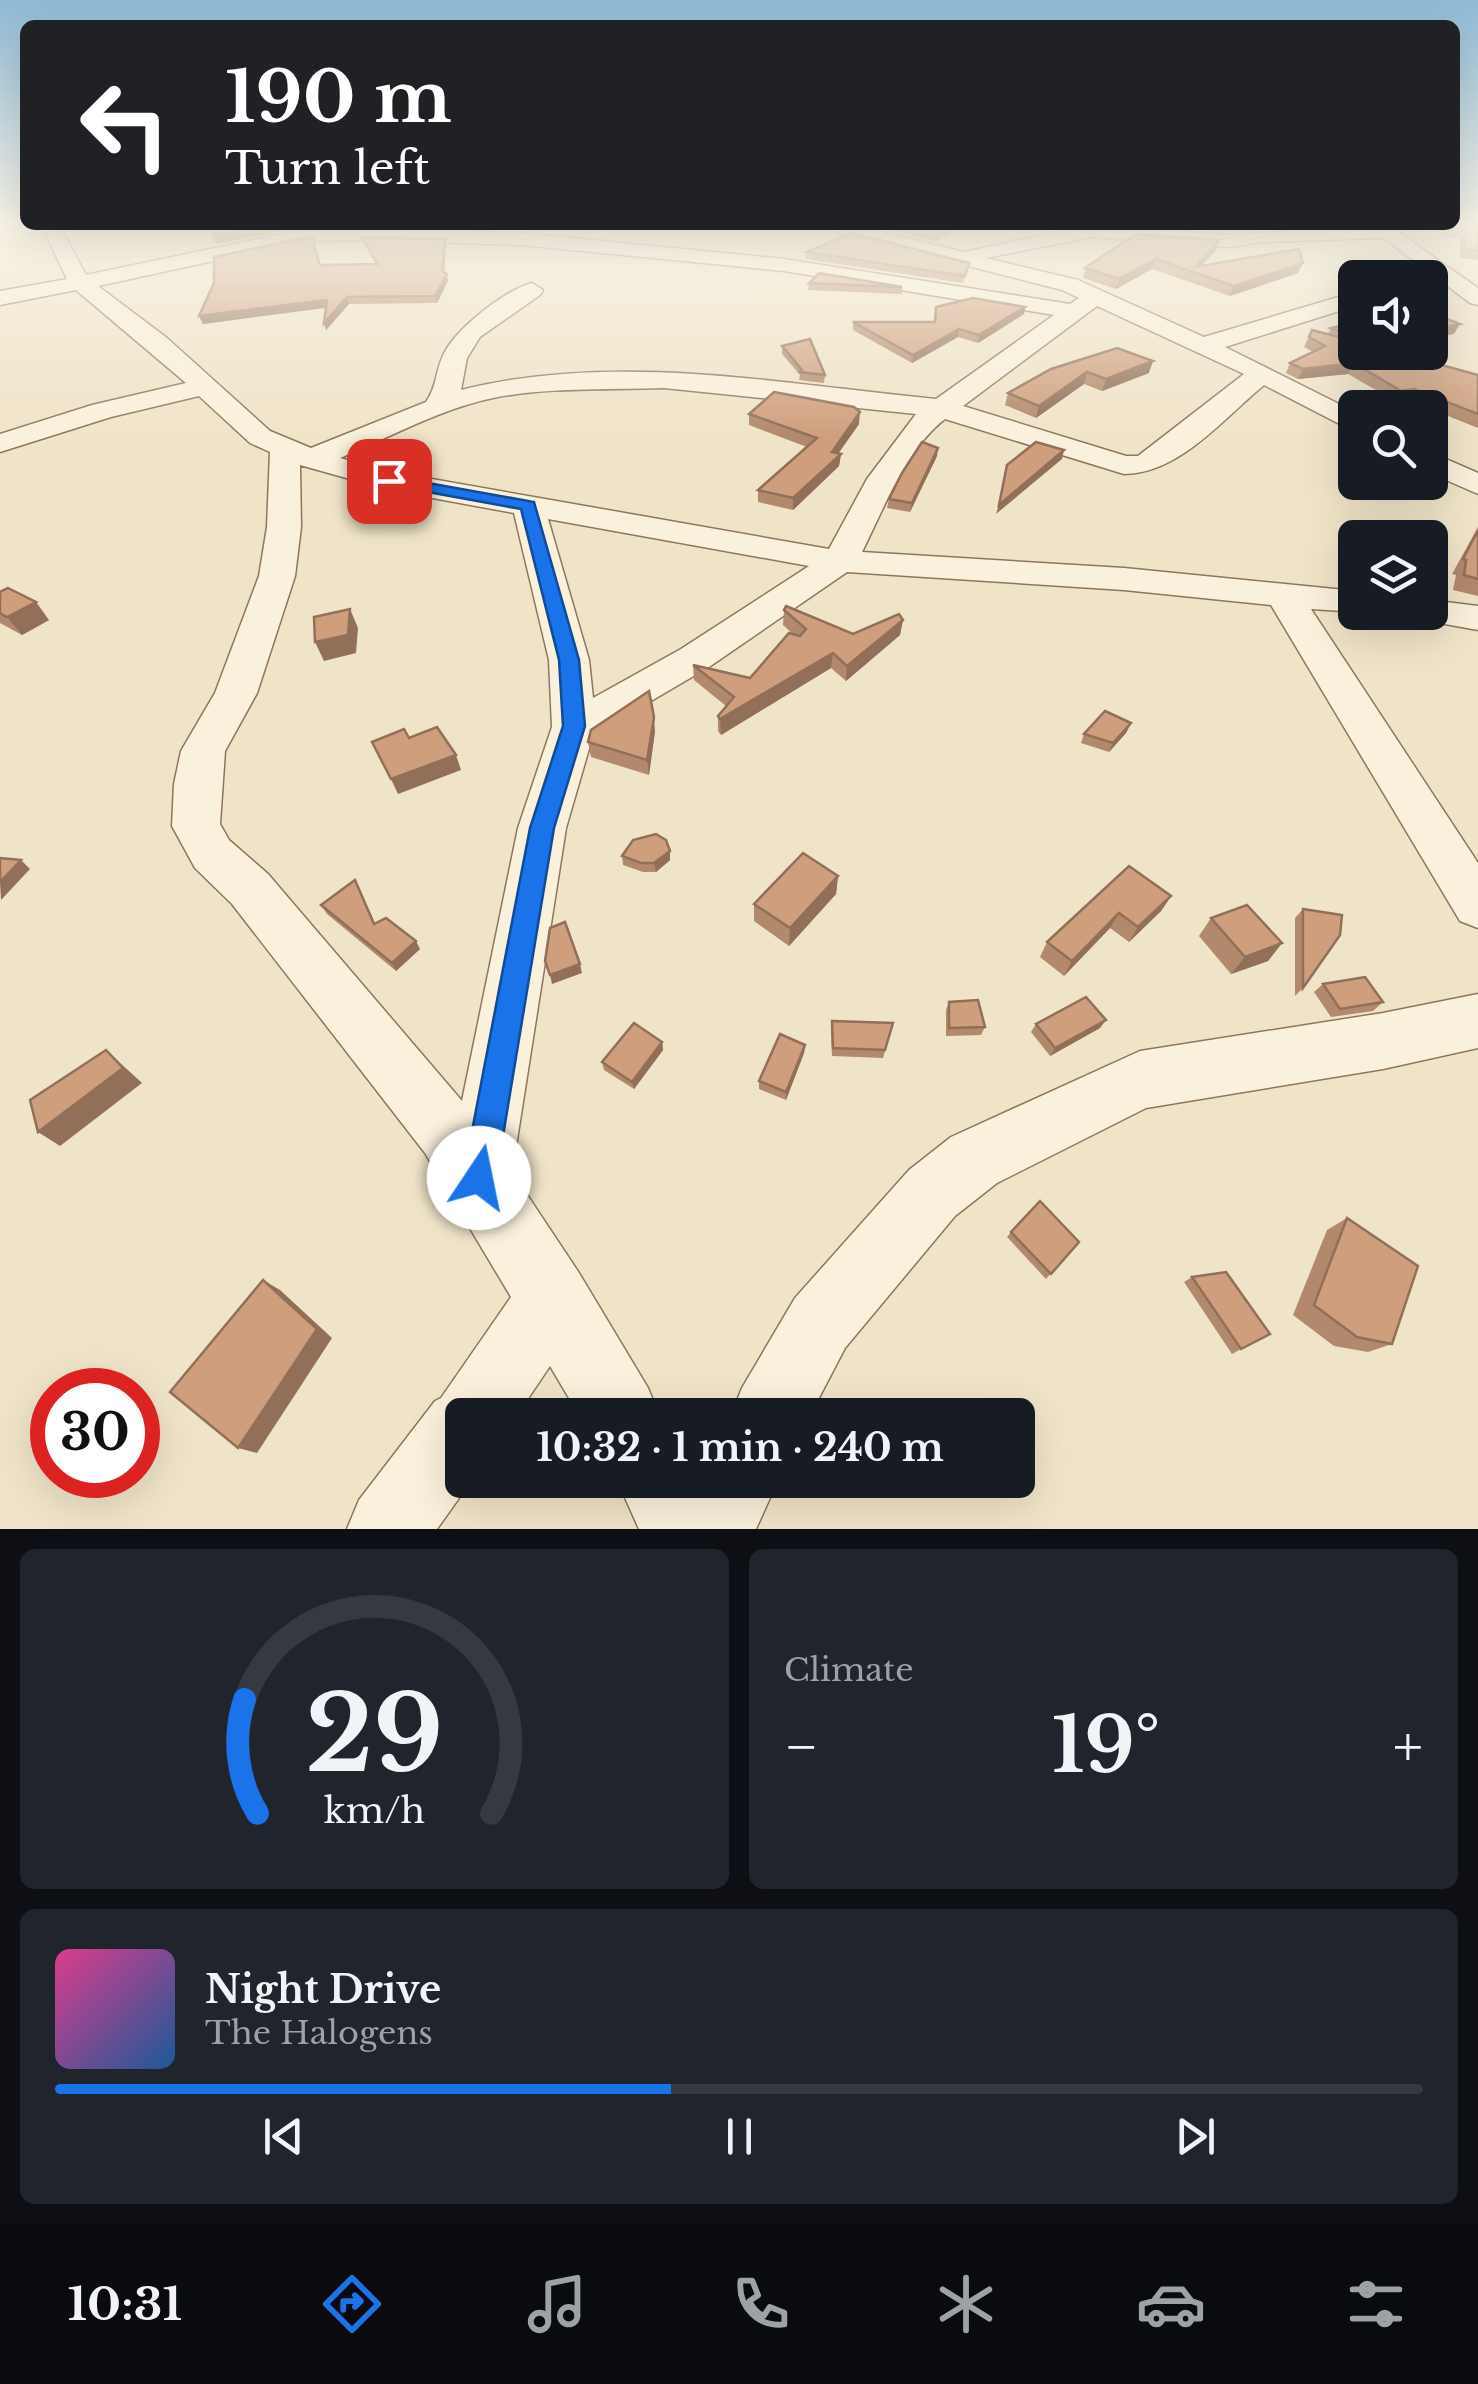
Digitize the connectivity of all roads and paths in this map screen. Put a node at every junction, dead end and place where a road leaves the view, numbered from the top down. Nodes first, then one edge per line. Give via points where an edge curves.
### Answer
1 (94, 294) edge
2 (526, 294) edge
3 (1012, 294) edge
4 (1074, 294) edge
5 (1338, 303) edge
6 (1086, 304) junction
7 (1204, 345) junction
8 (1262, 373) junction
9 (206, 386) junction
10 (437, 406) junction
11 (939, 408) junction
12 (1338, 414) edge
13 (0, 443) edge
14 (298, 455) junction
15 (1448, 470) edge
16 (1478, 485) edge
17 (528, 506) junction
18 (840, 561) junction
19 (1282, 593) junction
20 (1338, 600) edge
21 (1448, 614) edge
22 (1478, 618) edge
23 (574, 726) junction
24 (1478, 906) edge
25 (1478, 1020) edge
26 (479, 1178) junction
27 (554, 1298) junction
28 (484, 1398) edge
29 (611, 1398) edge
30 (779, 1398) edge
31 (445, 1451) edge
32 (667, 1498) edge
33 (729, 1498) edge
34 (388, 1529) edge
35 (683, 1529) edge
36 (714, 1529) edge

1 - 9 street
2 - 10 street via 471,332
3 - 6 street
4 - 6 street
5 - 7 street
6 - 7 street
6 - 11 street
7 - 8 street
8 - 11 street via 1143,465 1124,465
8 - 12 street
9 - 13 street
9 - 14 street via 239,420
10 - 11 street via 528,384 664,380
10 - 14 street
11 - 18 street via 883,480
14 - 17 street via 389,481
14 - 26 street via 277,576 236,693 204,751 196,826 212,854 250,888
15 - 16 street
17 - 18 street
17 - 23 street via 569,660
18 - 19 street
18 - 23 street via 695,658
19 - 20 street
19 - 24 street
21 - 22 street
23 - 26 street via 542,828
25 - 30 street via 1140,1080 974,1160 932,1192 820,1324
26 - 27 street
27 - 28 street
27 - 29 street
31 - 34 street
32 - 35 street
33 - 36 street

